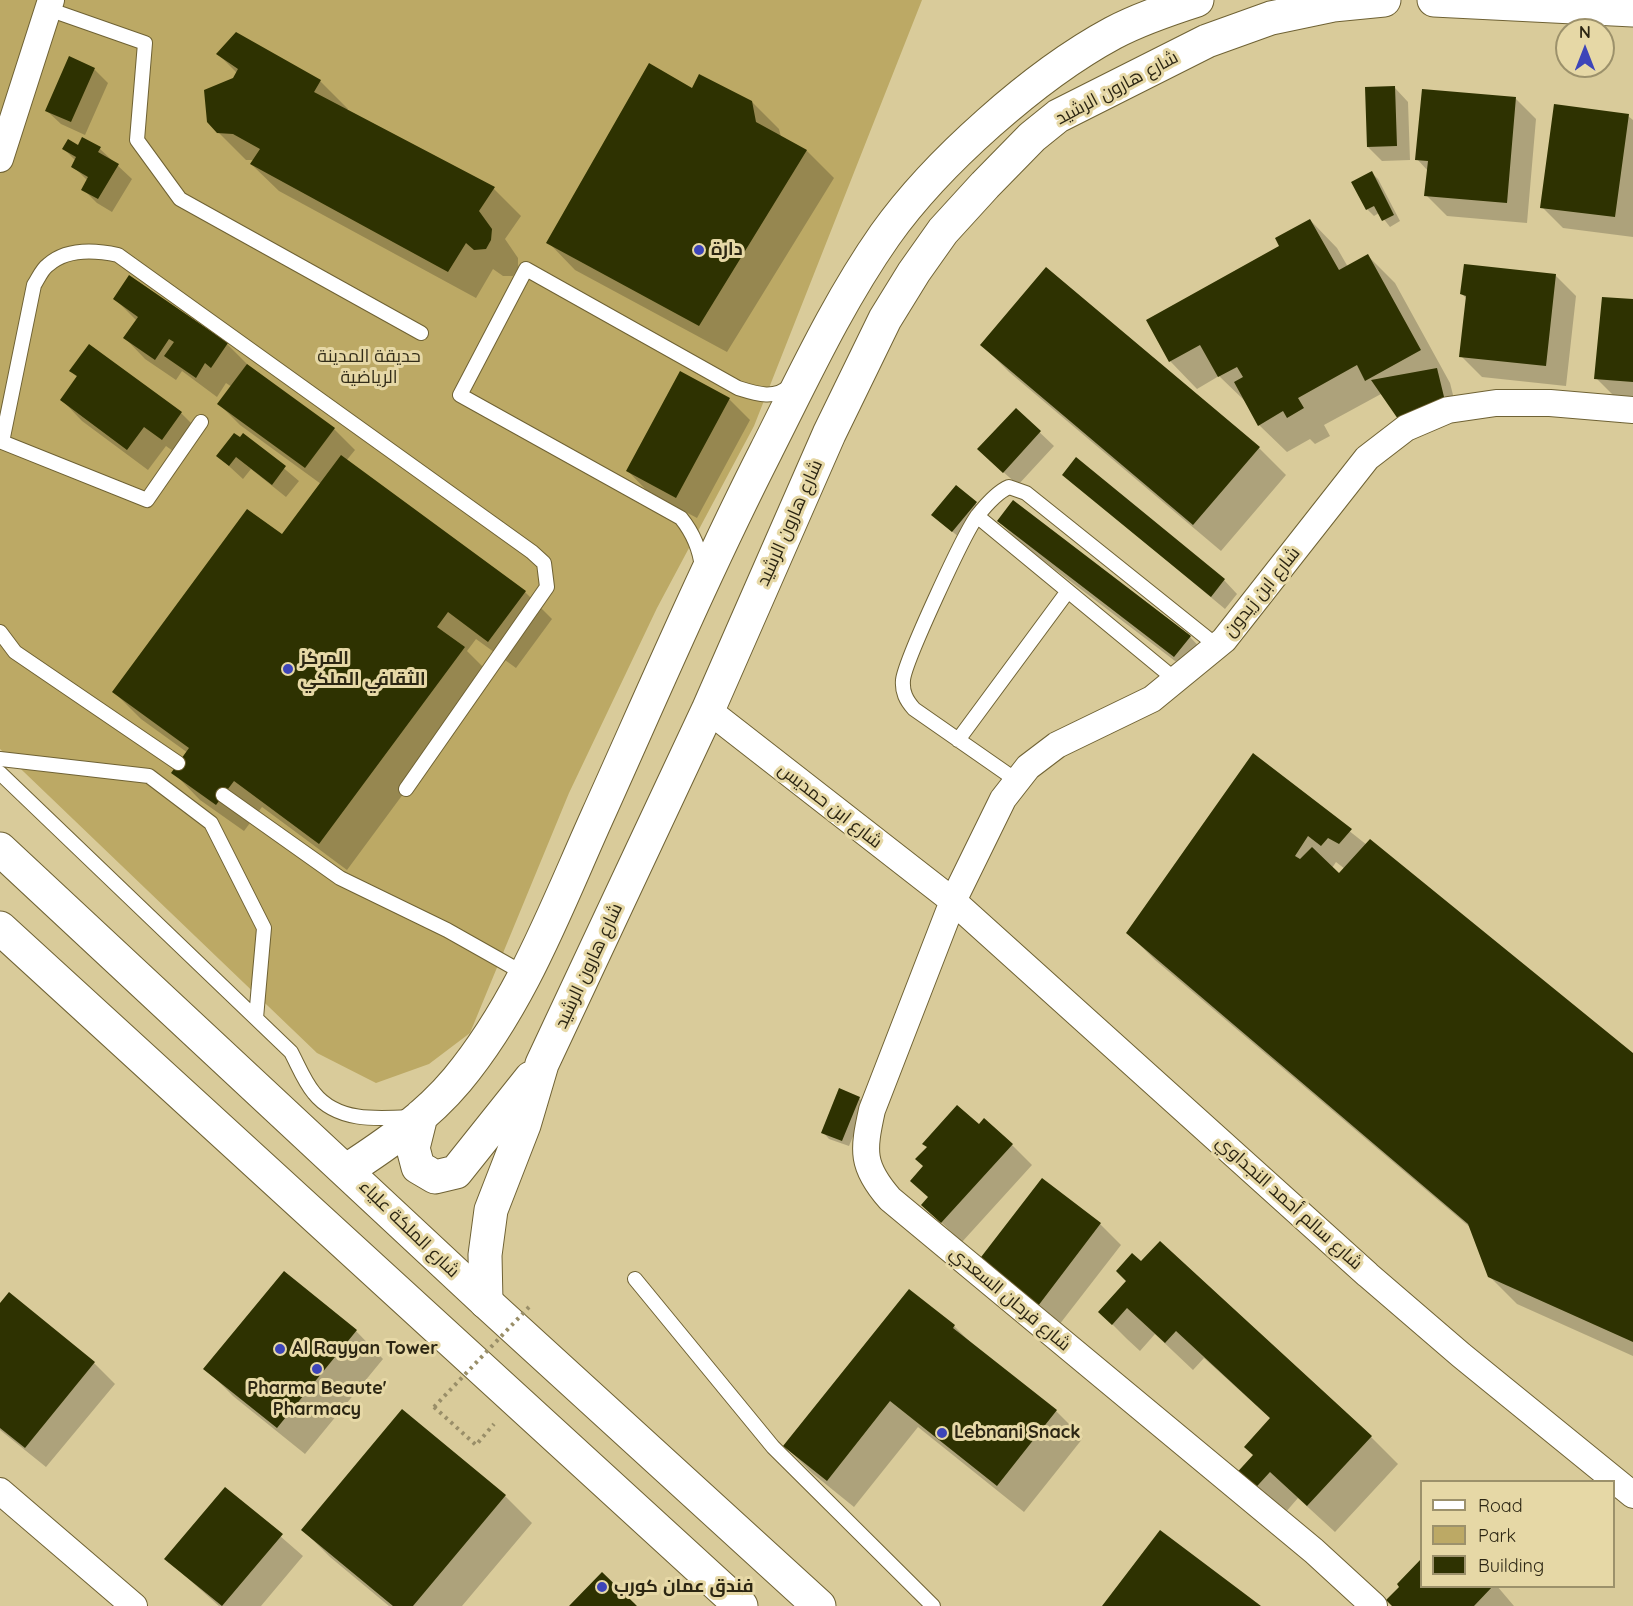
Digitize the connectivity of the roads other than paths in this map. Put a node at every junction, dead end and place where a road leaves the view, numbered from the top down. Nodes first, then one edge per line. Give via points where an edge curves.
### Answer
1 (1384, 0) edge
2 (1434, 0) edge
3 (1189, 1) edge
4 (50, 5) edge
5 (1633, 10) edge
6 (0, 159) edge
7 (421, 333) dead end
8 (806, 371) junction
9 (1633, 410) edge
10 (0, 415) edge
11 (201, 422) dead end
12 (1, 447) edge
13 (977, 516) junction
14 (702, 585) junction
15 (1068, 591) junction
16 (0, 632) edge
17 (1217, 646) junction
18 (1177, 681) junction
19 (708, 710) junction
20 (958, 740) junction
21 (0, 759) edge
22 (178, 763) dead end
23 (0, 773) edge
24 (1016, 780) junction
25 (406, 789) dead end
26 (224, 795) dead end
27 (0, 849) edge
28 (953, 902) junction
29 (0, 928) edge
30 (525, 974) junction
31 (256, 1018) junction
32 (542, 1064) junction
33 (421, 1116) junction
34 (347, 1170) junction
35 (635, 1279) dead end
36 (486, 1302) junction
37 (1614, 1480) edge
38 (1615, 1480) edge
39 (0, 1491) edge
40 (1633, 1495) edge
41 (134, 1606) edge
42 (741, 1606) edge
43 (819, 1606) edge
44 (933, 1606) edge
45 (1374, 1606) edge

1 - 19 main road, شارع هارون الرشيد via 1333,5 1271,18 1207,41 1058,116 985,185 943,231 885,319 829,434
2 - 5 main road
3 - 8 main road via 1113,33 1041,80 992,120 932,180 887,233
4 - 6 street
4 - 7 lane via 145,43 137,140 180,199
8 - 14 main road
8 - 14 lane via 784,392 761,396 738,388 526,269 460,395 681,518 698,549
9 - 17 street, شارع ابن زيدون via 1496,403 1448,410 1406,428 1367,458
10 - 12 lane
11 - 12 lane via 147,500
12 - 25 lane via 34,285 47,265 69,254 97,250 118,255 532,552 544,563 547,587
13 - 15 lane
13 - 17 lane via 1002,490 1009,487 1026,493
13 - 20 lane via 903,678 906,700
14 - 30 main road
15 - 18 lane
15 - 20 lane
16 - 22 lane via 15,652
17 - 18 street, شارع ابن زيدون
18 - 24 street, شارع ابن زيدون via 1132,710 1042,754
19 - 28 street, شارع ابن حمديس
19 - 32 main road, شارع هارون الرشيد
20 - 24 lane
21 - 31 lane via 149,776 211,823 264,928
23 - 31 lane
24 - 28 street, شارع ابن زيدون
26 - 30 lane via 340,878 447,930
27 - 34 main road, شارع الملكة علياء
28 - 37 street, شارع سالم أحمد النجداوي via 1385,1290
28 - 45 street, شارع فرحان السعدي via 872,1110 866,1159 873,1180 907,1214 1314,1551
29 - 42 main road
30 - 33 main road via 508,1009 456,1081
31 - 33 lane via 291,1052 313,1093 338,1111 374,1119
32 - 33 main road via 456,1172 435,1177 418,1167 413,1148
32 - 36 main road, شارع هارون الرشيد via 524,1125 491,1210 485,1255
33 - 34 main road via 392,1141
34 - 36 main road, شارع الملكة علياء
35 - 44 lane via 772,1447
36 - 43 main road, شارع الملكة علياء
38 - 40 street, شارع سالم أحمد النجداوي
39 - 41 street

